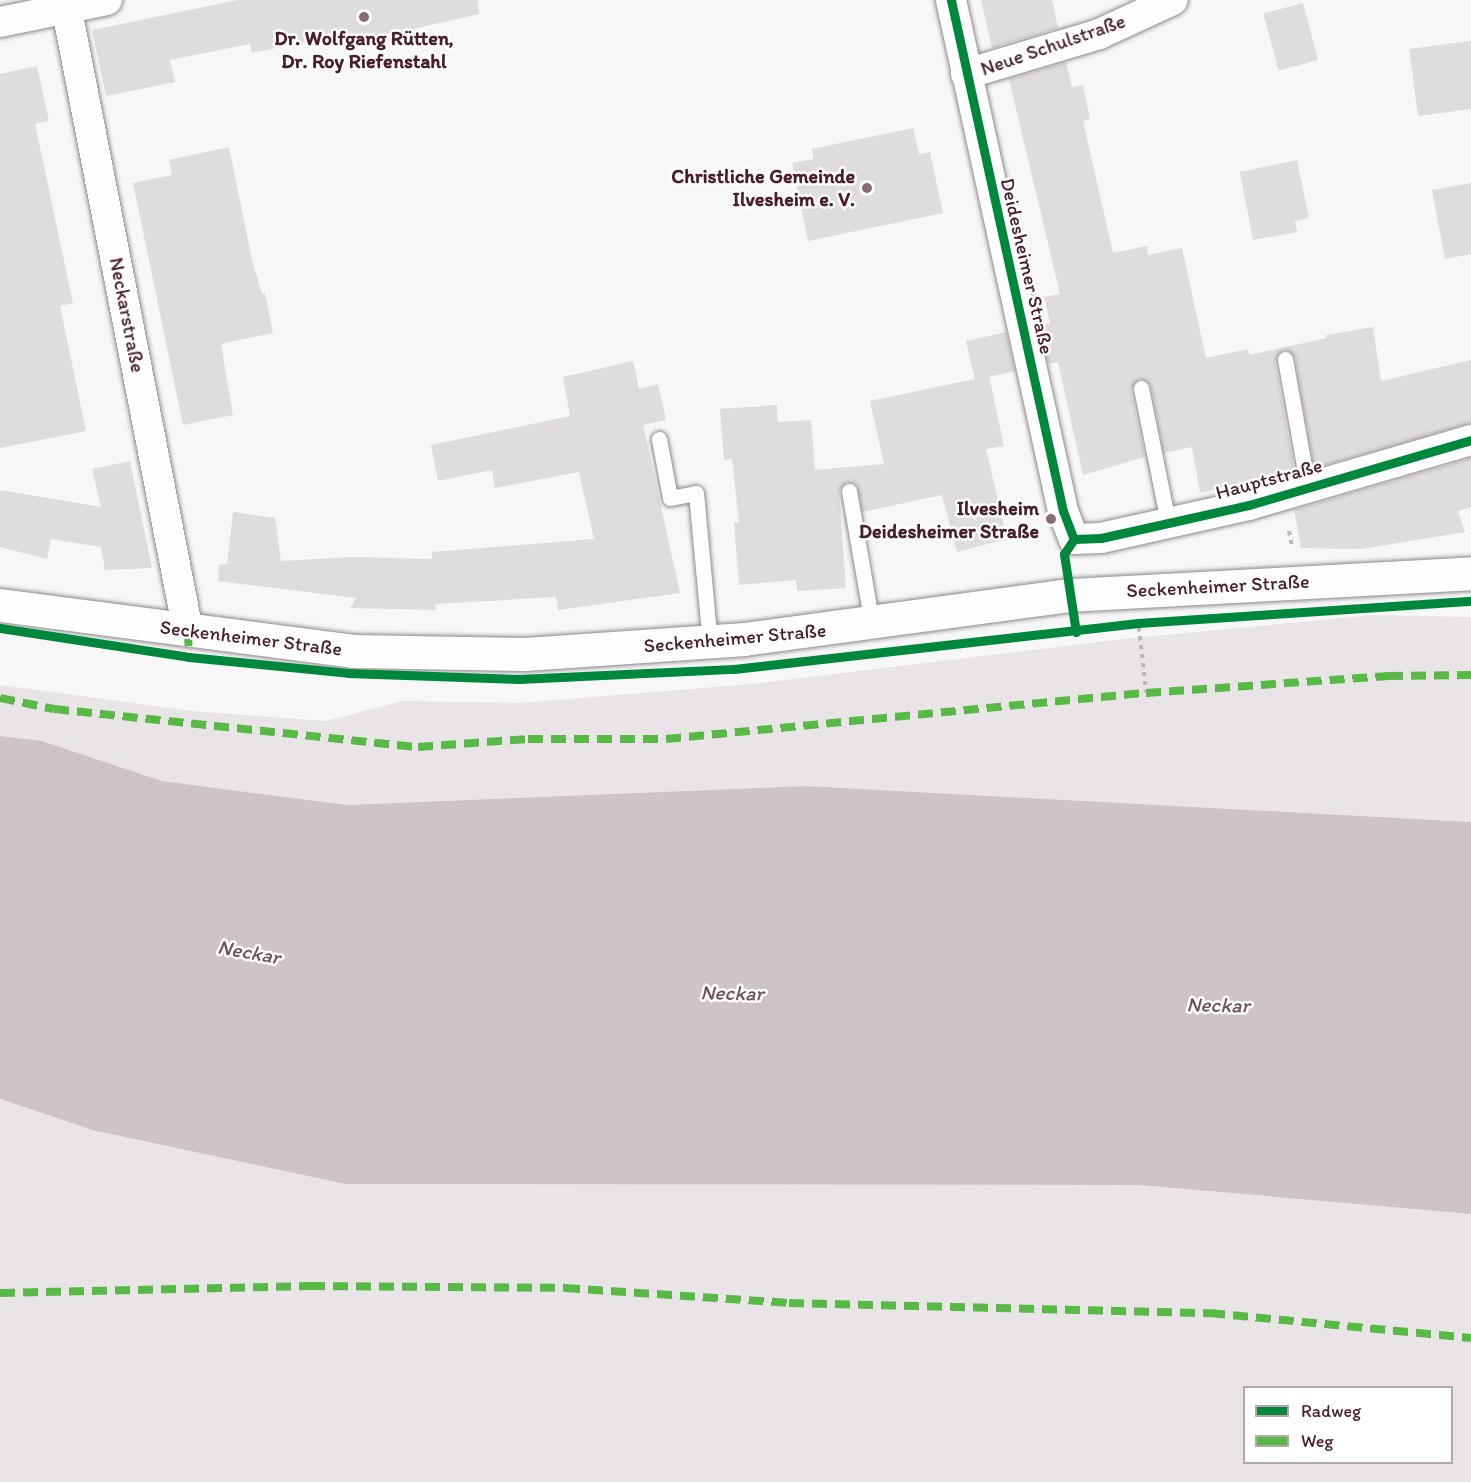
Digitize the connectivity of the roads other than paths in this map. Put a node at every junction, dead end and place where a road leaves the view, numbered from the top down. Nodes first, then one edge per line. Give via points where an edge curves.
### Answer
1 (106, 0) edge
2 (951, 0) edge
3 (1173, 0) edge
4 (66, 4) edge
5 (0, 22) edge
6 (966, 74) junction
7 (1285, 359) dead end
8 (1141, 388) dead end
9 (659, 439) dead end
10 (1471, 440) edge
11 (1308, 488) junction
12 (849, 491) dead end
13 (1168, 522) junction
14 (1074, 538) joint
15 (1471, 573) edge
16 (0, 605) edge
17 (872, 624) junction
18 (188, 631) junction
19 (710, 643) junction

1 - 4 street
2 - 6 street, Deidesheimer Straße
3 - 6 street, Neue Schulstraße via 1099,34
4 - 5 street
4 - 18 street, Neckarstraße
6 - 14 street, Deidesheimer Straße via 1060,500
7 - 11 lane, Hauptstraße
8 - 13 lane
9 - 19 lane via 670,498 696,493
10 - 11 street, Hauptstraße
11 - 13 street, Hauptstraße via 1225,517
12 - 17 lane
13 - 14 street, Hauptstraße via 1101,538
15 - 17 main road, Seckenheimer Straße via 1070,595
16 - 18 main road, Seckenheimer Straße
17 - 19 main road, Seckenheimer Straße
18 - 19 main road, Seckenheimer Straße via 353,651 525,654

